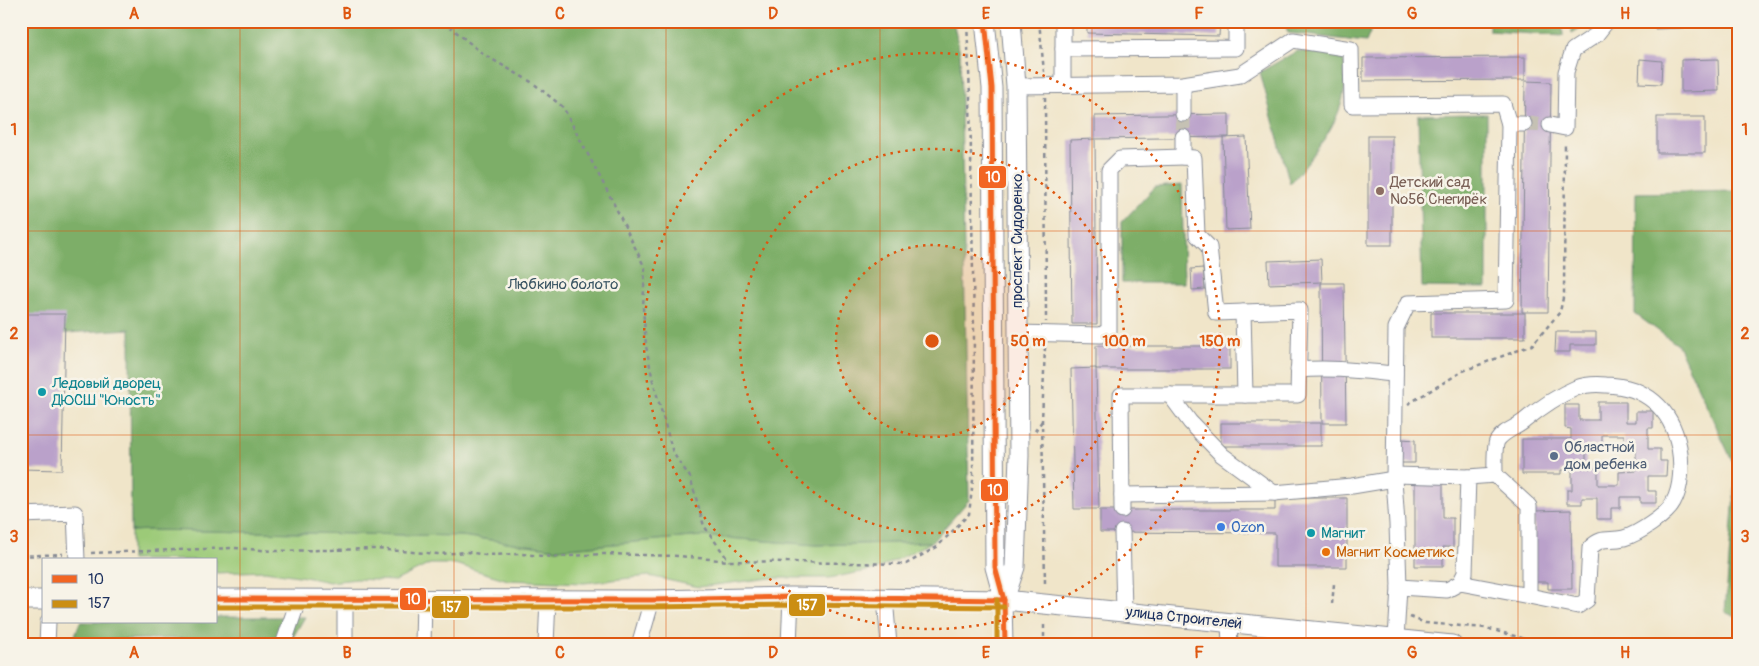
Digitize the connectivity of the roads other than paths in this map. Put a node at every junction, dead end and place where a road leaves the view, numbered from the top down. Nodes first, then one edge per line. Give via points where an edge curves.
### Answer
1 (986, 21) edge
2 (1011, 21) edge
3 (1064, 21) edge
4 (1236, 21) edge
5 (1606, 21) edge
6 (1236, 48) junction
7 (1063, 49) junction
8 (1240, 75) junction
9 (1183, 84) junction
10 (1063, 85) junction
11 (1016, 86) junction
12 (1183, 114) tunnel mouth
13 (1509, 124) junction
14 (1524, 124) tunnel mouth
15 (1550, 125) tunnel mouth
16 (1184, 137) tunnel mouth
17 (1183, 157) junction
18 (1243, 312) junction
19 (1018, 333) junction
20 (1298, 370) junction
21 (1395, 374) junction
22 (1170, 395) junction
23 (1245, 395) junction
24 (1495, 474) junction
25 (1468, 476) junction
26 (1394, 477) junction
27 (1274, 493) junction
28 (21, 515) edge
29 (1122, 532) dead end
30 (77, 557) edge
31 (1460, 583) junction
32 (1399, 587) junction
33 (1529, 596) junction
34 (790, 597) junction
35 (299, 598) junction
36 (885, 598) junction
37 (218, 599) edge
38 (345, 599) junction
39 (424, 599) junction
40 (548, 599) junction
41 (21, 600) edge
42 (42, 600) edge
43 (652, 600) junction
44 (1004, 600) junction
45 (1124, 611) junction
46 (1229, 623) junction
47 (48, 624) edge
48 (1396, 639) junction
49 (47, 645) edge
50 (283, 645) edge
51 (346, 645) edge
52 (422, 645) edge
53 (546, 645) edge
54 (639, 645) edge
55 (788, 645) edge
56 (889, 645) edge
57 (1005, 645) edge
58 (1230, 645) edge
59 (1452, 645) edge

1 - 44 main road, проспект Сидоренко via 992,88 996,567
2 - 11 main road, проспект Сидоренко
3 - 7 street
4 - 6 street
5 - 15 street via 1596,35 1573,50 1566,72 1565,128
6 - 7 street
6 - 8 street
7 - 10 street
8 - 9 street
8 - 13 street via 1293,40 1351,49 1352,105 1503,104
9 - 10 street
9 - 12 street
10 - 11 street
11 - 19 main road, проспект Сидоренко
13 - 14 street
13 - 21 street via 1506,300 1408,302 1396,328
16 - 17 street
17 - 18 street via 1194,158 1197,236 1209,247 1216,313
17 - 19 street via 1120,159 1109,170 1110,330 1101,335
18 - 20 street via 1300,310
18 - 23 street
19 - 44 main road, проспект Сидоренко via 1019,455 1015,566
20 - 21 street via 1345,369
20 - 23 street via 1298,395
21 - 26 street
22 - 23 street
22 - 27 street via 1190,422 1222,455
22 - 27 street via 1121,395 1122,502
24 - 25 street
24 - 33 street via 1529,506
24 - 33 street via 1496,442 1503,434 1577,388 1618,385 1642,392 1669,417 1676,433 1681,456 1679,487 1673,504 1644,528 1625,538 1597,541 1590,548 1587,600 1578,606
25 - 26 street
25 - 31 street via 1465,573
26 - 27 street via 1352,486
26 - 32 street
28 - 30 street via 75,514
29 - 45 street
31 - 32 street via 1447,590
31 - 33 street
32 - 48 street
34 - 36 main road, улица Строителей
34 - 43 main road, улица Строителей
34 - 55 street
35 - 37 main road, улица Строителей
35 - 38 main road, улица Строителей
35 - 50 street
36 - 44 main road, улица Строителей
36 - 56 street
38 - 39 main road, улица Строителей
38 - 51 street
39 - 40 main road, улица Строителей
39 - 52 street
40 - 43 main road, улица Строителей
40 - 53 street
41 - 42 main road
43 - 54 street
44 - 45 main road, улица Строителей
44 - 57 street
45 - 46 main road, улица Строителей
46 - 48 main road, улица Строителей
46 - 58 street
47 - 49 street
48 - 59 main road, улица Строителей

